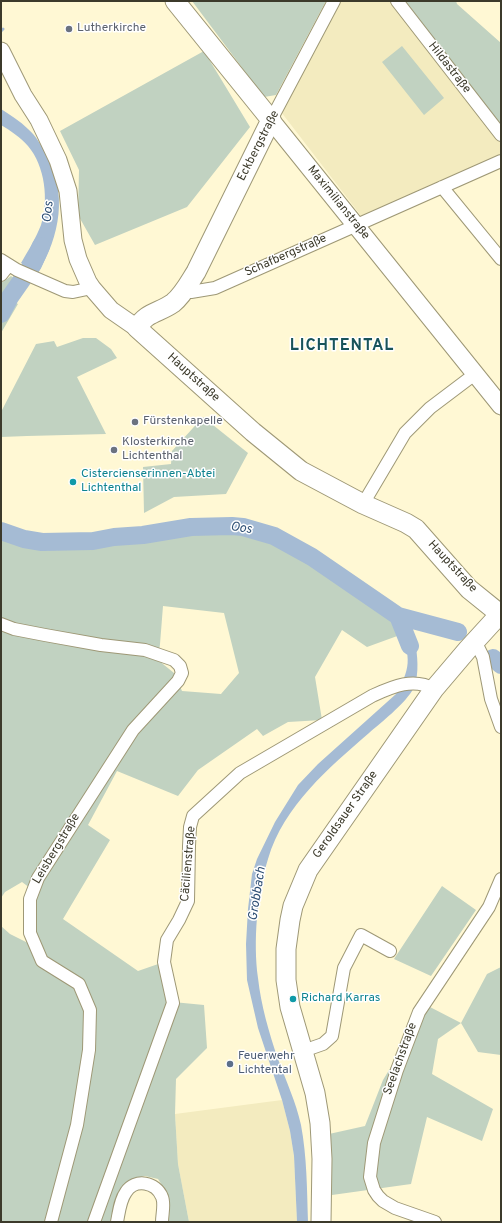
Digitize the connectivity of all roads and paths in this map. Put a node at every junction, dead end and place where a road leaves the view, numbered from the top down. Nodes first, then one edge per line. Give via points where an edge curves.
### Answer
1 (176, 1) edge
2 (334, 1) edge
3 (397, 1) edge
4 (1, 51) edge
5 (272, 120) junction
6 (501, 135) edge
7 (501, 161) edge
8 (442, 187) junction
9 (356, 225) junction
10 (501, 259) edge
11 (9, 265) edge
12 (1, 275) edge
13 (92, 288) junction
14 (184, 291) junction
15 (137, 328) junction
16 (475, 374) junction
17 (501, 406) edge
18 (363, 504) junction
19 (500, 615) edge
20 (1, 624) edge
21 (475, 641) junction
22 (425, 686) junction
23 (501, 727) edge
24 (501, 880) edge
25 (390, 951) dead end
26 (303, 1051) junction
27 (51, 1222) edge
28 (94, 1222) edge
29 (117, 1222) edge
30 (162, 1222) edge
31 (321, 1222) edge
32 (435, 1222) edge

1 - 5 main road, Maximilianstraße
2 - 5 street, Eckbergstraße
3 - 6 street, Hildastraße
4 - 13 main road, Hauptstraße via 58,160 68,191 73,240 81,267
5 - 9 main road, Maximilianstraße
5 - 14 main road, Eckbergstraße
7 - 8 street, Schafbergstraße
8 - 9 street, Schafbergstraße
8 - 10 street
9 - 14 street, Schafbergstraße via 216,288
9 - 16 main road, Maximilianstraße
11 - 12 street
11 - 13 street via 65,291
13 - 15 main road, Hauptstraße via 111,310
14 - 15 main road via 172,304 143,319
15 - 18 main road, Hauptstraße via 253,432 295,466 307,475
16 - 17 main road, Maximilianstraße
16 - 18 street via 430,408 405,433
18 - 19 main road, Hauptstraße via 416,529 469,589
19 - 21 main road, Geroldsauer Straße
20 - 27 street, Leisbergstraße via 45,635 145,650 174,660 182,673 178,681 133,730 110,764 38,878 30,899 30,933 42,961 79,984 90,1010 89,1050 77,1125
21 - 22 main road, Geroldsauer Straße
21 - 23 street via 483,657 491,699
22 - 26 main road, Geroldsauer Straße via 308,870 297,894 290,920 285,965 290,1007
22 - 28 street, Cäcilienstraße via 401,685 372,696 240,773 193,816 190,827 188,901 167,940 164,962 173,1002
24 - 32 street, Seelachstraße via 489,907 419,1012 396,1070 374,1143 370,1177 378,1196 389,1205
25 - 26 street via 361,935 344,968 332,1036 323,1044
26 - 31 main road, Geroldsauer Straße via 315,1093 320,1123
29 - 30 street via 127,1190 142,1183 151,1185 162,1196

